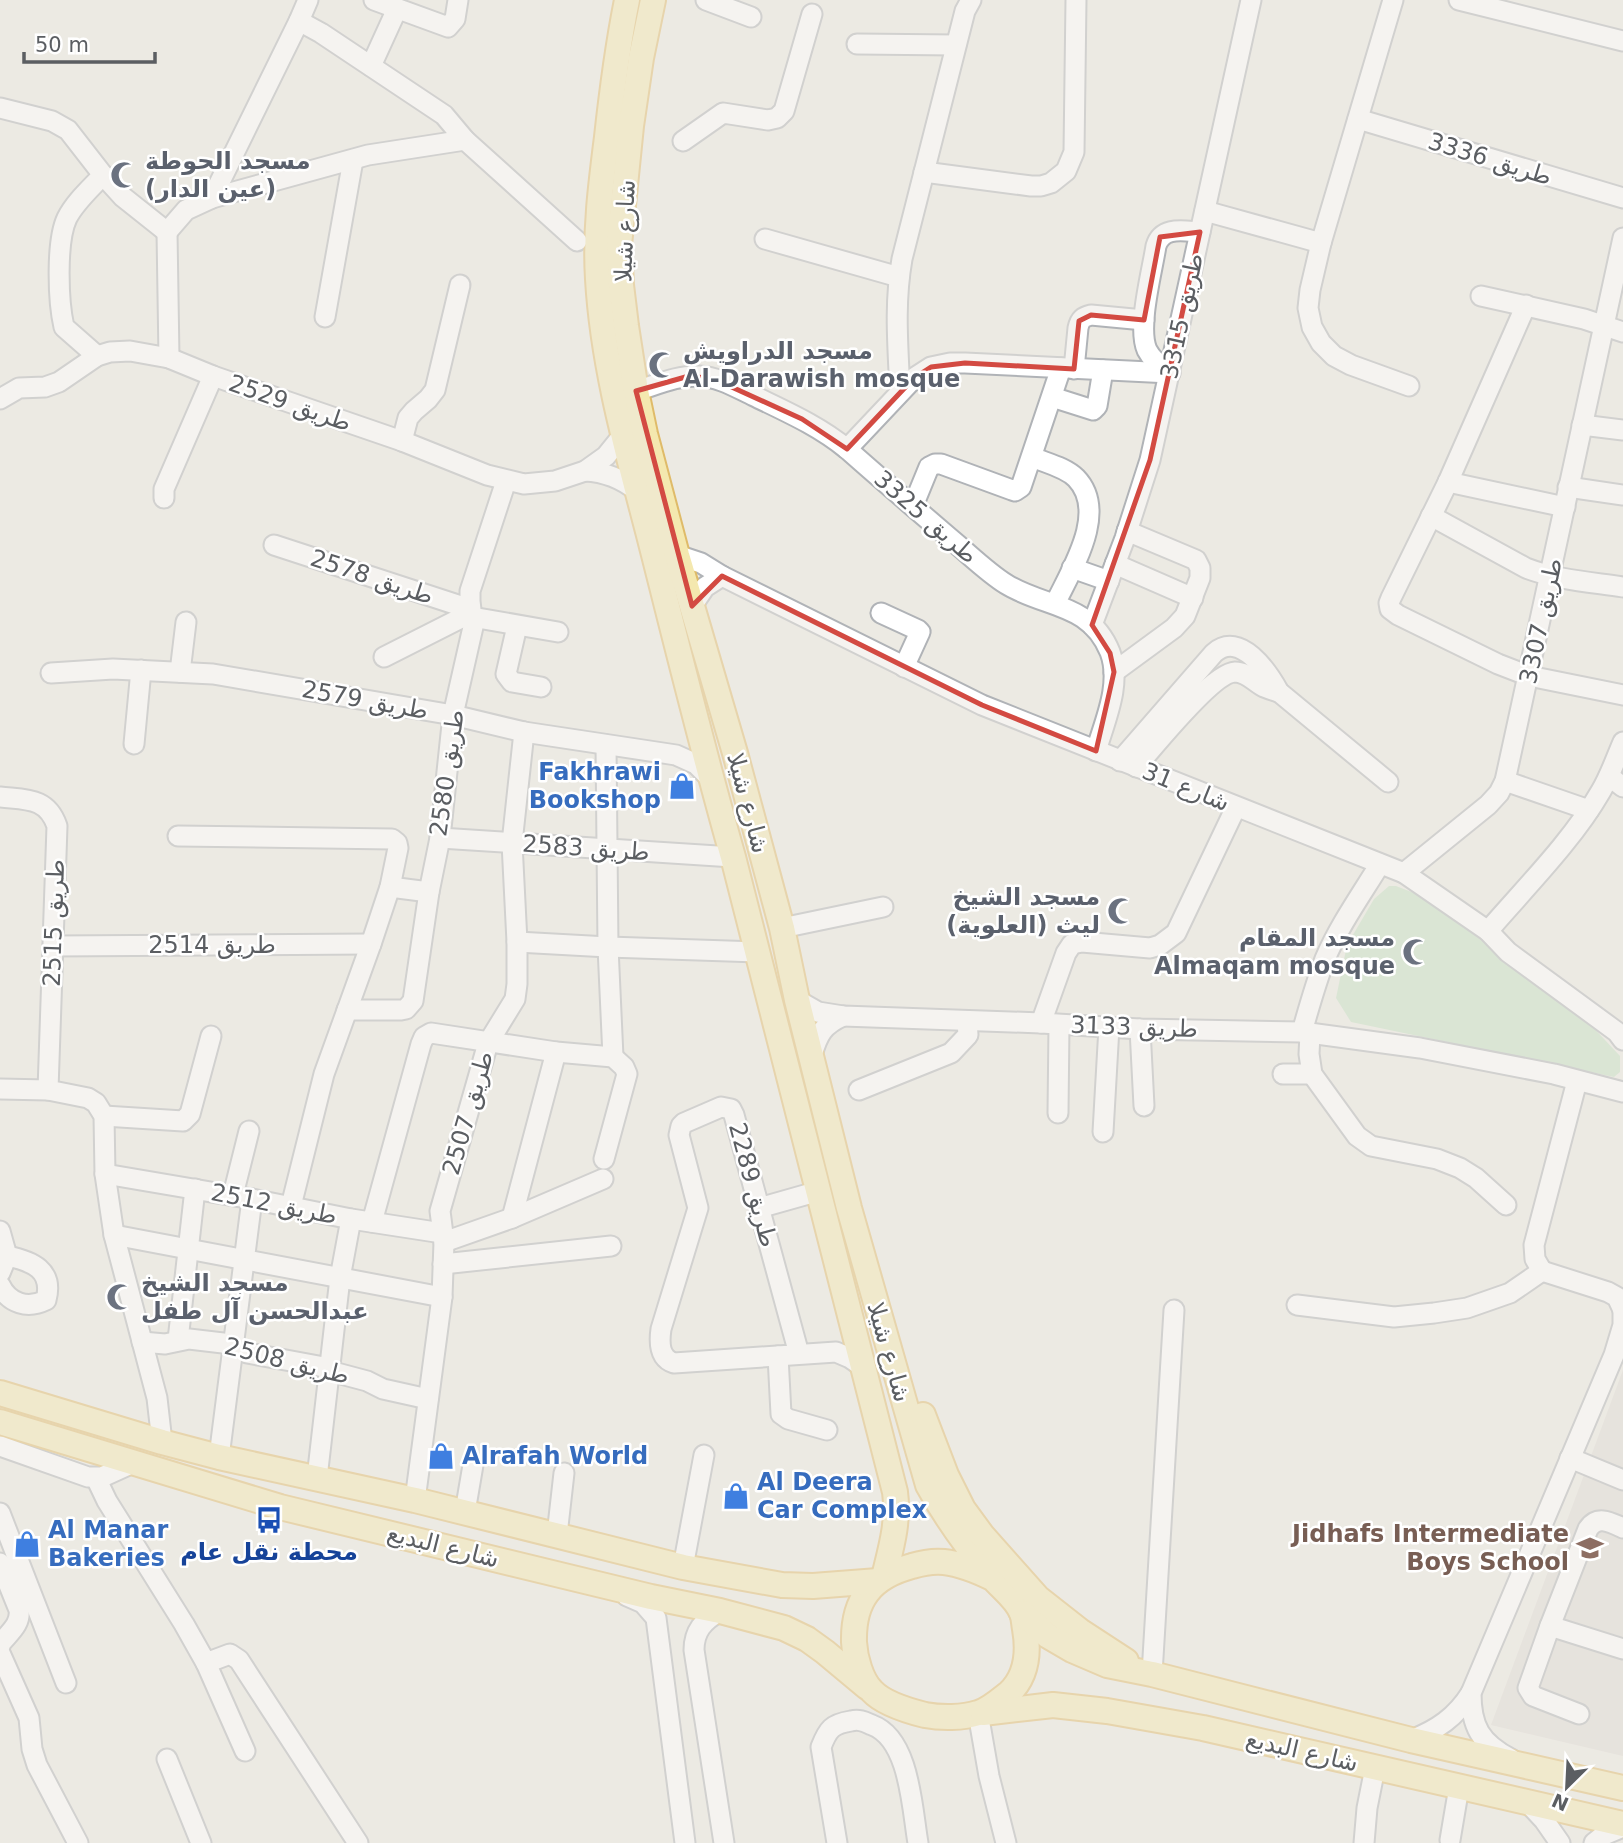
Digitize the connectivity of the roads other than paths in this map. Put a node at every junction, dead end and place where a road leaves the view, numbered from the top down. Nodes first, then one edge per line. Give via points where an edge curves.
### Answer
1 (308, 0) edge
2 (373, 0) edge
3 (458, 0) edge
4 (626, 0) edge
5 (653, 0) edge
6 (706, 0) edge
7 (971, 0) edge
8 (1076, 0) edge
9 (1251, 0) edge
10 (1393, 0) edge
11 (1459, 0) edge
12 (397, 9) junction
13 (812, 14) dead end
14 (751, 17) dead end
15 (299, 21) junction
16 (1623, 41) edge
17 (857, 44) dead end
18 (956, 45) junction
19 (371, 65) junction
20 (0, 108) edge
21 (1358, 119) junction
22 (465, 140) junction
23 (683, 141) dead end
24 (353, 160) junction
25 (924, 172) junction
26 (103, 175) junction
27 (212, 198) junction
28 (1623, 198) edge
29 (1205, 211) junction
30 (167, 232) junction
31 (1200, 232) junction
32 (1623, 238) edge
33 (765, 239) dead end
34 (577, 241) dead end
35 (1321, 243) junction
36 (899, 277) junction
37 (460, 285) dead end
38 (1481, 296) dead end
39 (1526, 305) junction
40 (325, 317) dead end
41 (1144, 320) junction
42 (1604, 326) junction
43 (1623, 332) edge
44 (97, 356) junction
45 (169, 358) junction
46 (1068, 368) junction
47 (1103, 370) junction
48 (1170, 373) junction
49 (213, 376) junction
50 (9, 385) edge
51 (1409, 386) dead end
52 (636, 391) junction
53 (901, 392) junction
54 (1052, 397) junction
55 (0, 399) edge
56 (1581, 425) junction
57 (1623, 430) edge
58 (623, 435) junction
59 (402, 441) junction
60 (848, 449) junction
61 (1032, 457) junction
62 (585, 471) junction
63 (506, 481) junction
64 (1448, 482) junction
65 (1568, 487) junction
66 (637, 491) junction
67 (1623, 495) edge
68 (164, 498) dead end
69 (913, 506) junction
70 (1565, 507) junction
71 (1431, 516) junction
72 (1127, 531) junction
73 (274, 545) dead end
74 (677, 555) junction
75 (1072, 568) junction
76 (1112, 572) junction
77 (722, 576) junction
78 (1550, 576) junction
79 (1623, 587) edge
80 (1193, 598) junction
81 (1055, 604) junction
82 (692, 606) junction
83 (471, 613) junction
84 (881, 613) dead end
85 (186, 622) dead end
86 (1092, 625) junction
87 (517, 626) junction
88 (558, 632) dead end
89 (384, 657) dead end
90 (904, 667) junction
91 (141, 670) junction
92 (180, 672) junction
93 (1114, 672) junction
94 (51, 673) dead end
95 (1529, 676) junction
96 (541, 687) dead end
97 (1279, 692) junction
98 (1623, 695) edge
99 (453, 715) junction
100 (697, 726) junction
101 (524, 732) junction
102 (1623, 742) edge
103 (134, 744) dead end
104 (606, 745) junction
105 (1096, 751) junction
106 (676, 755) junction
107 (1128, 764) junction
108 (711, 779) junction
109 (1505, 781) junction
110 (1616, 781) edge
111 (1388, 782) dead end
112 (0, 797) edge
113 (1236, 807) junction
114 (1589, 810) junction
115 (177, 836) dead end
116 (440, 838) junction
117 (512, 843) junction
118 (607, 849) junction
119 (733, 857) junction
120 (1380, 864) junction
121 (1404, 873) junction
122 (390, 887) junction
123 (429, 892) junction
124 (883, 907) dead end
125 (782, 928) junction
126 (1488, 931) junction
127 (517, 942) junction
128 (371, 944) junction
129 (53, 946) junction
130 (608, 947) junction
131 (758, 951) junction
132 (797, 1000) junction
133 (347, 1010) junction
134 (843, 1016) junction
135 (967, 1021) junction
136 (1050, 1024) junction
137 (1109, 1027) junction
138 (1140, 1029) junction
139 (1621, 1029) edge
140 (1306, 1033) junction
141 (211, 1037) dead end
142 (488, 1043) junction
143 (556, 1052) junction
144 (812, 1055) junction
145 (613, 1058) junction
146 (1283, 1074) dead end
147 (1311, 1074) junction
148 (1577, 1080) junction
149 (0, 1089) edge
150 (48, 1090) junction
151 (859, 1090) dead end
152 (1623, 1092) edge
153 (1144, 1106) dead end
154 (1058, 1113) dead end
155 (104, 1116) junction
156 (249, 1130) dead end
157 (1103, 1132) dead end
158 (604, 1158) dead end
159 (105, 1174) junction
160 (603, 1179) dead end
161 (195, 1189) junction
162 (819, 1191) junction
163 (242, 1197) junction
164 (1506, 1205) dead end
165 (291, 1206) junction
166 (759, 1208) junction
167 (512, 1218) junction
168 (351, 1219) junction
169 (372, 1222) junction
170 (0, 1230) edge
171 (114, 1236) junction
172 (443, 1238) junction
173 (611, 1246) dead end
174 (188, 1249) junction
175 (243, 1259) junction
176 (4, 1264) edge
177 (443, 1264) junction
178 (1542, 1271) junction
179 (340, 1278) junction
180 (0, 1286) edge
181 (442, 1297) junction
182 (875, 1305) junction
183 (1297, 1305) dead end
184 (1174, 1310) dead end
185 (1623, 1310) edge
186 (854, 1330) junction
187 (178, 1340) junction
188 (142, 1342) junction
189 (232, 1347) junction
190 (836, 1352) junction
191 (799, 1354) junction
192 (778, 1356) junction
193 (863, 1367) junction
194 (330, 1369) junction
195 (0, 1393) edge
196 (428, 1399) junction
197 (0, 1422) edge
198 (827, 1430) dead end
199 (162, 1442) junction
200 (0, 1447) edge
201 (704, 1455) dead end
202 (219, 1457) junction
203 (1570, 1458) junction
204 (135, 1462) junction
205 (473, 1465) dead end
206 (564, 1473) dead end
207 (96, 1478) junction
208 (317, 1478) junction
209 (1623, 1480) edge
210 (415, 1500) junction
211 (465, 1512) junction
212 (0, 1513) edge
213 (1623, 1526) edge
214 (556, 1535) junction
215 (0, 1563) edge
216 (683, 1567) junction
217 (580, 1579) junction
218 (881, 1579) junction
219 (994, 1580) junction
220 (720, 1611) junction
221 (1022, 1613) junction
222 (1550, 1626) junction
223 (0, 1646) edge
224 (1623, 1649) edge
225 (206, 1663) junction
226 (3, 1665) edge
227 (1152, 1674) junction
228 (66, 1683) dead end
229 (873, 1692) junction
230 (1471, 1693) junction
231 (978, 1713) junction
232 (1579, 1714) dead end
233 (1411, 1740) junction
234 (245, 1751) dead end
235 (167, 1759) dead end
236 (1521, 1764) junction
237 (1375, 1768) junction
238 (1459, 1787) junction
239 (1623, 1788) edge
240 (1528, 1803) junction
241 (1623, 1825) edge
242 (1450, 1840) dead end
243 (78, 1843) edge
244 (201, 1843) edge
245 (358, 1843) edge
246 (685, 1843) edge
247 (724, 1843) edge
248 (836, 1843) edge
249 (918, 1843) edge
250 (1006, 1843) edge
251 (1364, 1843) edge
252 (1560, 1843) edge
253 (1594, 1843) edge

1 - 15 street
2 - 12 street
3 - 12 street via 455,19 448,27
4 - 58 main road, شارع شيلا via 597,235 602,327
5 - 52 main road, شارع شيلا via 631,126 620,245 622,299
6 - 14 street
7 - 18 street
8 - 25 street via 1074,152 1066,171 1051,183 1031,186
9 - 29 street, طريق 3315
10 - 21 street
11 - 16 street
12 - 19 street
13 - 23 street via 784,111 777,118 723,113
15 - 19 street
15 - 27 street
17 - 18 street
18 - 25 street
19 - 22 street via 444,115
20 - 26 street via 52,121 68,130
21 - 28 street, طريق 3336
21 - 35 street
22 - 24 street
22 - 34 street
24 - 27 street
24 - 40 street
25 - 36 street
26 - 30 street
26 - 44 street via 67,219 60,271 64,327
27 - 30 street via 186,210
29 - 31 street, طريق 3315
29 - 35 street
30 - 45 street
31 - 41 street via 1169,231 1160,237
31 - 48 street, طريق 3315
32 - 42 street, طريق 3307
33 - 36 street
35 - 51 street via 1308,308 1321,343 1351,365
36 - 53 street
37 - 59 street via 435,390 408,418
38 - 39 street
39 - 42 street
39 - 64 street
41 - 46 street via 1084,316
41 - 48 street via 1148,351
42 - 43 street
42 - 56 street, طريق 3307
44 - 45 street, طريق 2529 via 130,351
44 - 50 street, طريق 2529 via 45,387
45 - 49 street, طريق 2529
46 - 47 street
46 - 53 street via 950,363 914,378
46 - 54 street
47 - 48 street
47 - 54 street via 1093,410
48 - 72 street, طريق 3315 via 1150,460
49 - 59 street, طريق 2529
49 - 68 street
50 - 55 street, طريق 2529
52 - 60 street, طريق 3325 via 689,376 714,379 802,418
52 - 74 main road, شارع شيلا
53 - 60 street
54 - 61 street
56 - 57 street
56 - 65 street, طريق 3307
58 - 62 street, طريق 2529 via 606,456
58 - 66 main road, شارع شيلا
59 - 63 street, طريق 2529
60 - 69 street, طريق 3325
61 - 69 street via 1023,485 1015,491 935,464 929,467
61 - 75 street via 1066,471 1082,486 1089,522
62 - 63 street, طريق 2529 via 538,484
62 - 66 street via 616,477
63 - 83 street, طريق 2580 via 470,592
64 - 70 street
64 - 71 street
65 - 67 street
65 - 70 street, طريق 3307
66 - 100 main road, شارع شيلا
69 - 81 street, طريق 3325 via 1007,585
70 - 78 street, طريق 3307
71 - 78 street via 1526,568
71 - 95 street via 1391,598 1390,609
72 - 76 street, طريق 3315
72 - 80 street via 1196,560 1200,578
73 - 83 street, طريق 2578
74 - 77 street, شارع 31
74 - 82 main road, شارع شيلا
75 - 76 street
75 - 81 street
76 - 80 street
76 - 86 street, طريق 3315
77 - 82 street via 705,587
77 - 90 street, شارع 31
78 - 79 street
78 - 95 street, طريق 3307
80 - 93 street via 1174,628
81 - 86 street, طريق 3325
82 - 125 main road, شارع شيلا
83 - 87 street, طريق 2578
83 - 89 street
83 - 99 street, طريق 2580 via 471,637
84 - 90 street via 920,632
85 - 92 street
86 - 93 street, طريق 3325 via 1110,653
87 - 88 street, طريق 2578
87 - 96 street via 506,674 512,682
90 - 105 street, شارع 31 via 982,705
91 - 92 street, طريق 2579
91 - 94 street, طريق 2579
91 - 103 street
92 - 99 street, طريق 2579
93 - 105 street, طريق 3325
95 - 98 street
95 - 109 street, طريق 3307
97 - 107 street via 1240,673 1224,675
97 - 107 street via 1244,650 1229,645 1219,649
97 - 111 street
99 - 101 street, طريق 2579
99 - 116 street, طريق 2580
100 - 106 street
100 - 108 main road, شارع شيلا
101 - 104 street, طريق 2579
101 - 117 street, طريق 2507
102 - 110 street
104 - 106 street, طريق 2579
104 - 118 street
105 - 107 street, شارع 31
106 - 108 street, طريق 2579 via 696,764
107 - 113 street, شارع 31
108 - 119 main road, شارع شيلا
109 - 114 street
109 - 121 street, طريق 3307 via 1488,805
110 - 114 street
112 - 129 street, طريق 2515 via 35,801 54,818
113 - 120 street, شارع 31
113 - 136 street via 1176,933 1150,948 1072,944
114 - 126 street
115 - 122 street via 392,839 398,848
116 - 117 street, طريق 2583
116 - 123 street, طريق 2580
117 - 118 street, طريق 2583
117 - 127 street, طريق 2507
118 - 119 street, طريق 2583
118 - 130 street
119 - 131 main road, شارع شيلا
120 - 121 street, شارع 31
120 - 140 street via 1326,957
121 - 126 street, شارع 31
122 - 123 street
122 - 128 street
123 - 133 street, طريق 2580 via 410,1006
124 - 125 street
125 - 132 main road, شارع شيلا
126 - 139 street, شارع 31 via 1508,952
127 - 130 street
127 - 142 street, طريق 2507 via 514,999
128 - 129 street, طريق 2514
128 - 133 street
129 - 150 street, طريق 2515
130 - 131 street
130 - 145 street
131 - 162 main road, شارع شيلا
132 - 134 street, طريق 3133 via 818,1012
132 - 144 main road, شارع شيلا
133 - 165 street via 324,1074
134 - 135 street, طريق 3133
134 - 144 street via 822,1030
135 - 136 street, طريق 3133
135 - 151 street via 968,1035 951,1053
136 - 137 street, طريق 3133
136 - 154 street
137 - 138 street, طريق 3133
137 - 157 street
138 - 140 street, طريق 3133
138 - 153 street
140 - 147 street
140 - 148 street, طريق 3133 via 1420,1048
141 - 155 street via 190,1114 183,1121
142 - 143 street
142 - 169 street via 438,1033 424,1037
142 - 172 street, طريق 2507 via 440,1211
143 - 145 street
143 - 167 street
144 - 182 main road, شارع شيلا
145 - 158 street via 628,1074
146 - 147 street
147 - 164 street via 1363,1142 1460,1168
148 - 152 street, طريق 3133
148 - 178 street via 1534,1245
149 - 150 street
150 - 155 street via 88,1098
155 - 159 street
156 - 163 street
159 - 161 street, طريق 2512
159 - 171 street
160 - 167 street
161 - 163 street, طريق 2512
161 - 174 street
162 - 166 street
162 - 186 main road, شارع شيلا
163 - 165 street, طريق 2512
163 - 175 street
165 - 168 street, طريق 2512
166 - 191 street, طريق 2289
166 - 192 street, طريق 2289 via 731,1109 721,1107 684,1123 679,1135 698,1208 661,1329 660,1347 674,1363
167 - 172 street
168 - 169 street, طريق 2512
168 - 179 street
169 - 172 street, طريق 2512
170 - 176 street
171 - 174 street
171 - 188 street
172 - 177 street, طريق 2507
173 - 177 street
174 - 175 street
174 - 187 street
175 - 179 street
175 - 189 street
176 - 180 street via 31,1262 47,1280 48,1291 46,1300 28,1306 6,1296
177 - 181 street, طريق 2507
178 - 183 street via 1510,1293 1467,1308 1433,1313 1394,1317
178 - 185 street via 1608,1292 1617,1297
179 - 181 street
179 - 194 street
181 - 196 street, طريق 2507
182 - 219 main road, شارع شيلا via 928,1485
182 - 227 main road via 896,1346 946,1475 982,1535 1059,1616
184 - 227 street
185 - 203 street via 1614,1355
186 - 190 street
186 - 193 main road, شارع شيلا
187 - 188 street, طريق 2508
187 - 189 street, طريق 2508
188 - 199 street via 158,1398
189 - 194 street, طريق 2508
189 - 202 street
190 - 191 street, طريق 2289
190 - 193 street
191 - 192 street, طريق 2289
192 - 198 street via 781,1414
193 - 218 main road, شارع شيلا via 897,1511
194 - 196 street, طريق 2508 via 383,1389
194 - 208 street
195 - 199 main road, شارع البديع
196 - 210 street, طريق 2507
197 - 204 main road, شارع البديع
199 - 202 main road, شارع البديع
200 - 207 street
201 - 216 street
202 - 208 main road, شارع البديع
203 - 209 street
203 - 230 street
204 - 207 street
204 - 217 main road, شارع البديع via 280,1507
205 - 211 street
206 - 214 street
207 - 225 street
208 - 210 main road, شارع البديع
210 - 211 main road, شارع البديع
211 - 214 main road, شارع البديع
212 - 228 street
213 - 222 street via 1603,1520 1591,1524
214 - 216 main road, شارع البديع
215 - 223 street via 20,1615
216 - 218 main road, شارع البديع via 782,1585
217 - 220 main road, شارع البديع
217 - 246 street via 643,1602 656,1618
218 - 219 main road via 897,1570 942,1562 971,1568
218 - 229 main road via 862,1600 854,1626 861,1672
219 - 221 main road
220 - 229 main road, شارع البديع via 807,1639
220 - 247 street via 702,1623 694,1650
221 - 227 main road, شارع البديع via 1072,1650 1107,1665
221 - 231 main road via 1027,1649 1023,1674 996,1704
222 - 224 street
222 - 232 street via 1529,1692
225 - 234 street
225 - 245 street via 230,1654 239,1660
226 - 243 street via 29,1718 37,1765
227 - 233 main road, شارع البديع
229 - 231 main road via 892,1704 935,1717
230 - 233 street via 1452,1717
230 - 236 street via 1476,1730 1495,1749
231 - 237 main road, شارع البديع via 1053,1705 1107,1711
231 - 250 street
233 - 236 main road, شارع البديع
235 - 244 street
236 - 239 main road, شارع البديع
237 - 238 main road, شارع البديع
237 - 251 street
238 - 240 main road, شارع البديع
238 - 242 street
240 - 241 main road, شارع البديع
240 - 252 street
241 - 253 street
248 - 249 street via 821,1747 826,1733 838,1723 859,1719 878,1727 900,1753

